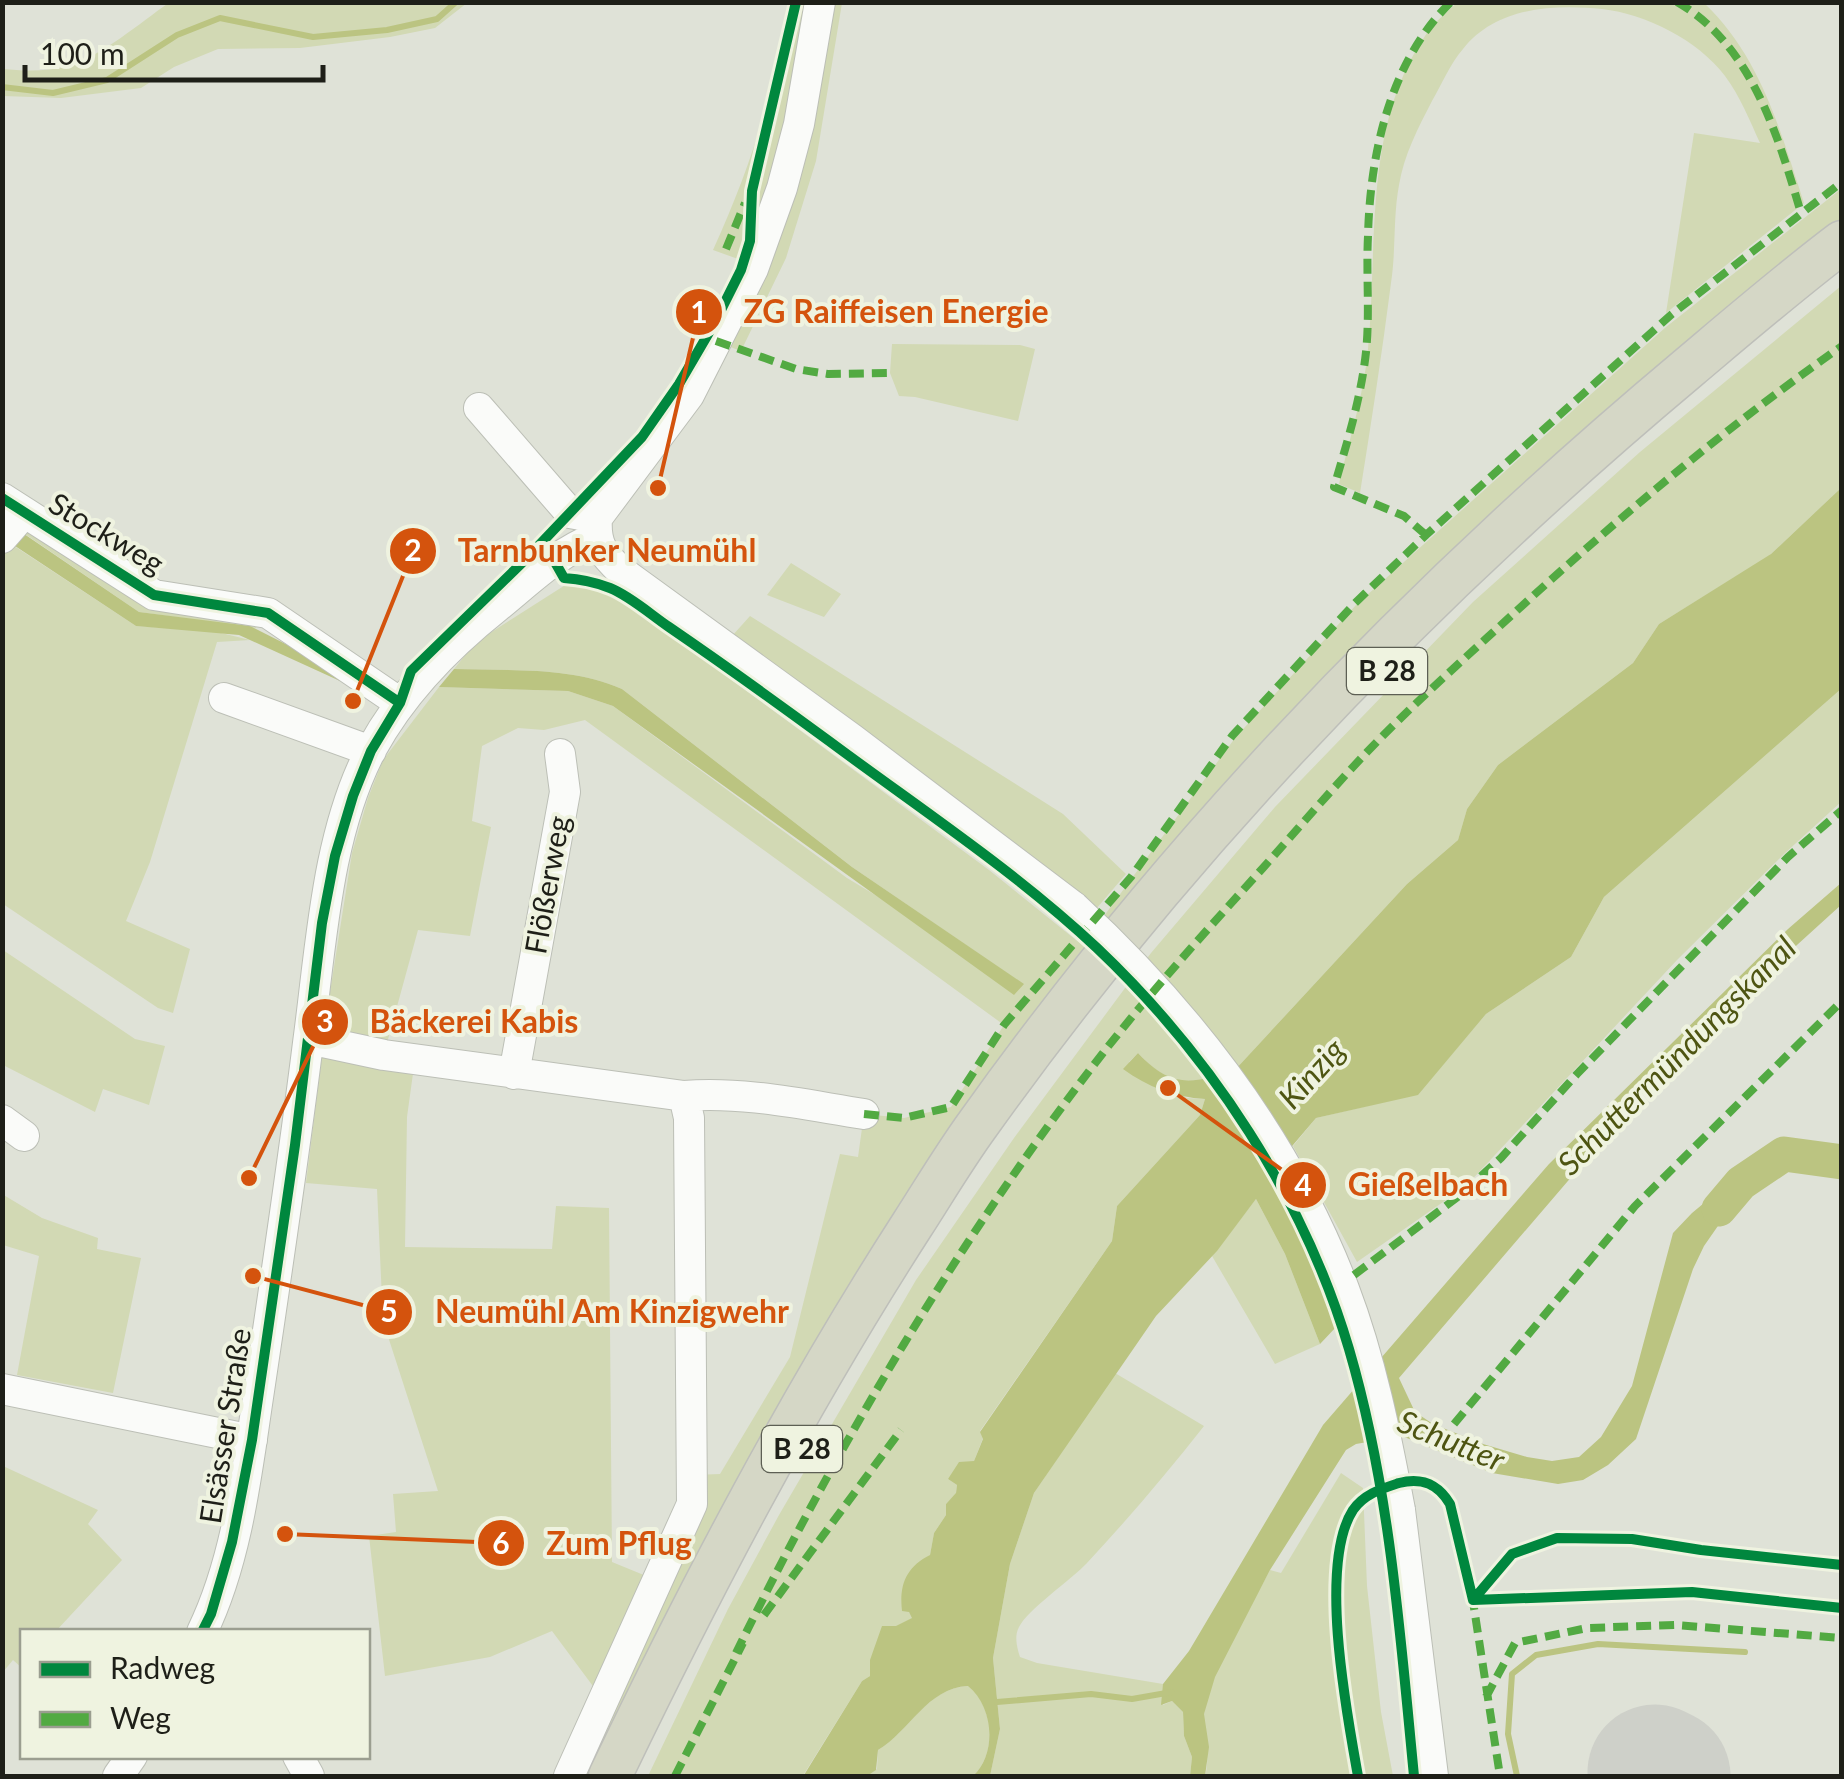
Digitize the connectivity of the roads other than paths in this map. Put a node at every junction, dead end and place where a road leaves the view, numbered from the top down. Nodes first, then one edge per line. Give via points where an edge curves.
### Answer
1 (820, 2) edge
2 (1842, 242) edge
3 (1842, 270) edge
4 (480, 408) dead end
5 (11, 518) edge
6 (596, 528) junction
7 (224, 698) dead end
8 (400, 702) junction
9 (371, 751) junction
10 (560, 754) dead end
11 (309, 1039) junction
12 (514, 1074) junction
13 (684, 1096) junction
14 (864, 1114) dead end
15 (2, 1390) edge
16 (252, 1440) junction
17 (213, 1626) edge
18 (569, 1776) edge
19 (610, 1776) edge
20 (632, 1776) edge
21 (1433, 1776) edge

1 - 6 street, Elsässer Straße via 799,124 752,269 689,395
2 - 19 highway, B 28 via 1614,430 1452,578 1244,790 1121,936 976,1126 817,1377 688,1614
3 - 20 highway, B 28 via 1630,444 1467,590 1264,799 1140,945 988,1153 829,1401
4 - 6 street via 570,513
5 - 8 street, Stockweg via 154,595 268,613
6 - 8 street, Elsässer Straße via 472,628
6 - 21 street, bridge via 602,554 622,572 1074,908 1170,1001 1218,1060 1307,1202 1361,1339 1400,1510
7 - 9 street
8 - 9 street, Elsässer Straße
9 - 11 street, Elsässer Straße via 336,856
10 - 12 street, Flößerweg via 565,792
11 - 12 street
11 - 16 street, Elsässer Straße
12 - 13 street
13 - 14 street via 748,1097
13 - 18 street via 692,1504
15 - 16 street
16 - 17 street, Elsässer Straße

